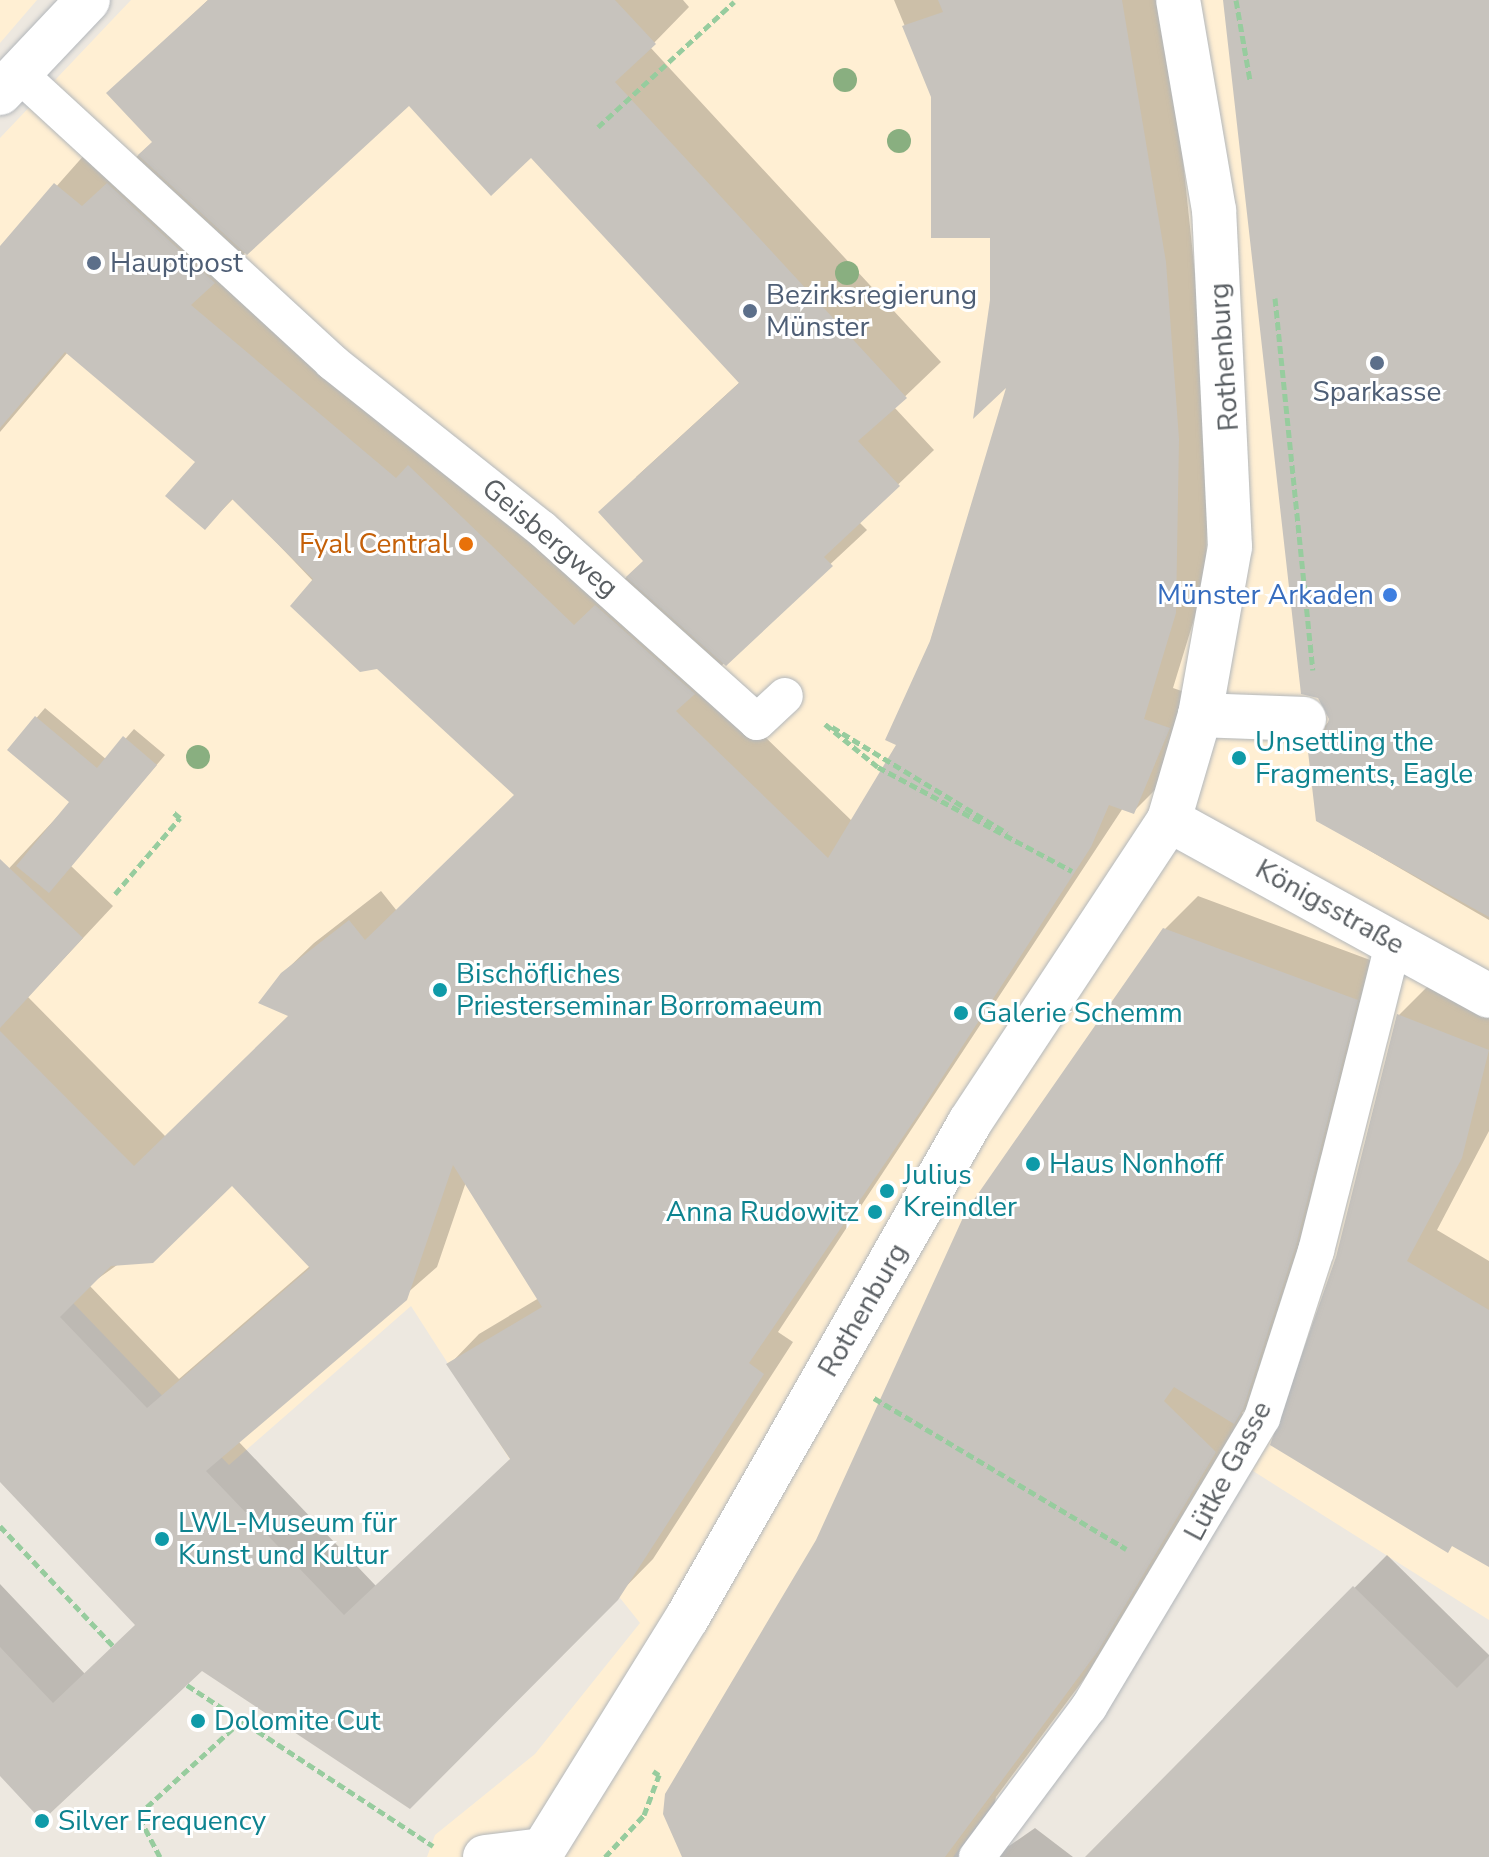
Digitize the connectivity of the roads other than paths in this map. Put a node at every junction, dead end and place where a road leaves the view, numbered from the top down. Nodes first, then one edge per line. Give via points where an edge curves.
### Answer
1 (88, 0) edge
2 (1178, 0) edge
3 (6, 80) edge
4 (785, 696) dead end
5 (1310, 703) road end
6 (1200, 715) junction
7 (1169, 820) junction
8 (1394, 941) junction
9 (1489, 996) edge
10 (548, 1853) edge
11 (485, 1857) edge
12 (977, 1857) edge

1 - 3 street
2 - 6 street, Rothenburg via 1214,210 1231,465 1230,547
3 - 4 lane, Geisbergweg via 320,352 541,528 757,722
5 - 6 street
6 - 7 street, Rothenburg
7 - 8 street, Königsstraße
7 - 10 street, Rothenburg via 970,1122
8 - 9 street, Königsstraße
8 - 12 lane, Lütke Gasse via 1347,1129 1262,1418 1089,1707
10 - 11 street, Rothenburg

